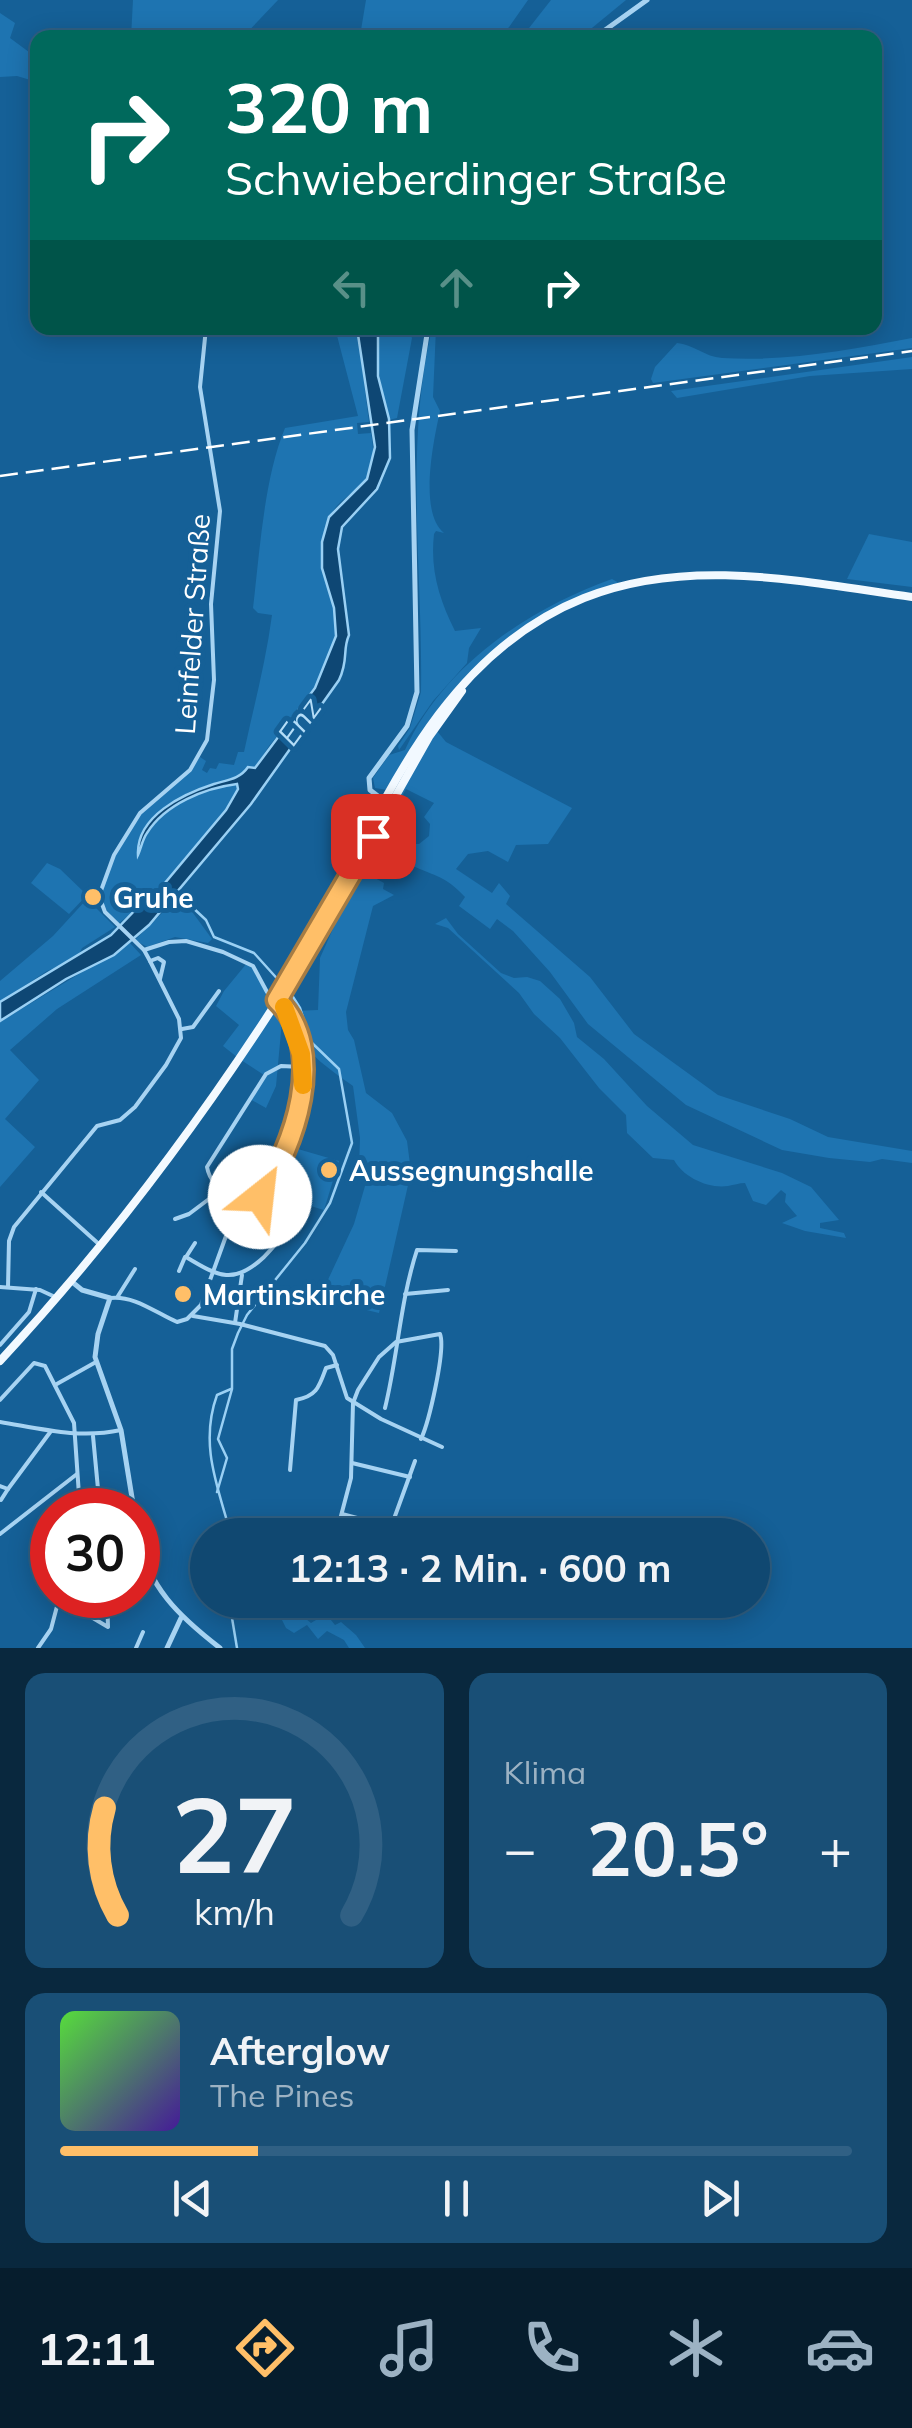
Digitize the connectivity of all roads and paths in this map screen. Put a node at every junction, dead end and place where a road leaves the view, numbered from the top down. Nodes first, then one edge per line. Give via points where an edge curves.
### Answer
1 (646, 0) edge
2 (605, 30) edge
3 (205, 335) edge
4 (427, 335) edge
5 (912, 599) edge
6 (389, 804) junction
7 (144, 950) junction
8 (150, 961) junction
9 (160, 979) junction
10 (220, 991) dead end
11 (280, 996) junction
12 (182, 1029) junction
13 (302, 1067) junction
14 (221, 1190) junction
15 (41, 1192) junction
16 (260, 1197) junction
17 (251, 1206) junction
18 (175, 1220) dead end
19 (216, 1220) dead end
20 (230, 1230) junction
21 (196, 1243) dead end
22 (102, 1246) junction
23 (456, 1251) dead end
24 (186, 1257) junction
25 (135, 1268) dead end
26 (213, 1270) junction
27 (179, 1271) dead end
28 (242, 1275) junction
29 (71, 1282) junction
30 (0, 1287) edge
31 (8, 1287) junction
32 (36, 1290) junction
33 (448, 1290) dead end
34 (405, 1294) junction
35 (114, 1297) junction
36 (56, 1298) junction
37 (190, 1316) junction
38 (241, 1324) junction
39 (396, 1342) junction
40 (0, 1345) edge
41 (0, 1361) edge
42 (96, 1362) junction
43 (337, 1365) junction
44 (55, 1385) junction
45 (0, 1400) edge
46 (353, 1403) junction
47 (385, 1408) dead end
48 (0, 1422) edge
49 (121, 1430) junction
50 (50, 1431) junction
51 (75, 1436) junction
52 (93, 1436) junction
53 (421, 1439) junction
54 (442, 1448) dead end
55 (415, 1462) dead end
56 (352, 1463) junction
57 (290, 1470) dead end
58 (77, 1474) junction
59 (410, 1477) junction
60 (0, 1486) edge
61 (8, 1488) junction
62 (77, 1488) edge
63 (98, 1488) edge
64 (130, 1488) edge
65 (1, 1500) edge
66 (342, 1514) junction
67 (341, 1518) edge
68 (0, 1534) edge
69 (160, 1588) edge
70 (54, 1618) edge
71 (92, 1618) edge
72 (108, 1618) edge
73 (182, 1618) junction
74 (143, 1632) dead end
75 (38, 1648) edge
76 (136, 1648) edge
77 (168, 1648) edge
78 (220, 1648) edge

1 - 2 street
3 - 7 street, Leinfelder Straße via 200,386 220,512 210,726 195,763 140,813 114,854 99,896 100,906
4 - 6 street via 412,430 417,692 407,726 368,778 370,790
5 - 6 main road via 709,579 644,585 579,605 482,668 442,716
6 - 11 main road
7 - 8 street
7 - 11 street via 180,941 223,952 253,966 268,992
8 - 9 street
8 - 9 street via 164,962
9 - 12 street
10 - 12 street via 193,1027
11 - 13 street
11 - 22 main road
12 - 15 street via 177,1048 135,1107 97,1126
13 - 14 street via 266,1074 207,1167
13 - 16 street via 299,1112
14 - 17 street via 239,1193
14 - 18 street
15 - 22 street
15 - 31 street via 10,1236
16 - 17 street
16 - 28 street via 284,1216 286,1229
17 - 20 street
19 - 20 street
20 - 26 street
21 - 24 street
22 - 29 main road
23 - 34 street via 416,1250
24 - 26 street
24 - 27 street
25 - 35 street
26 - 28 street
26 - 37 street
28 - 38 street
29 - 35 street
29 - 36 main road
30 - 31 street
31 - 32 street
32 - 36 street
32 - 40 street via 29,1312
33 - 34 street
34 - 39 street
35 - 37 street via 182,1322
35 - 42 street via 96,1340
36 - 41 main road
37 - 38 street
38 - 43 street via 321,1344
39 - 46 street via 366,1374
39 - 47 street
39 - 53 street via 443,1338
42 - 44 street
42 - 49 street
43 - 46 street
43 - 57 street via 326,1368 313,1396 296,1400
44 - 45 street via 38,1362
44 - 51 street
46 - 53 street
46 - 56 street
48 - 50 street
49 - 52 street
49 - 64 street
50 - 51 street
50 - 61 street
51 - 52 street
51 - 58 street
52 - 63 street
53 - 54 street
55 - 59 street
56 - 59 street
56 - 66 street
58 - 62 street
58 - 68 street
59 - 66 street via 391,1527
60 - 61 street
61 - 65 street
66 - 67 street
69 - 73 street
70 - 75 street
71 - 72 street via 108,1628
73 - 77 street
73 - 78 street
74 - 76 street

